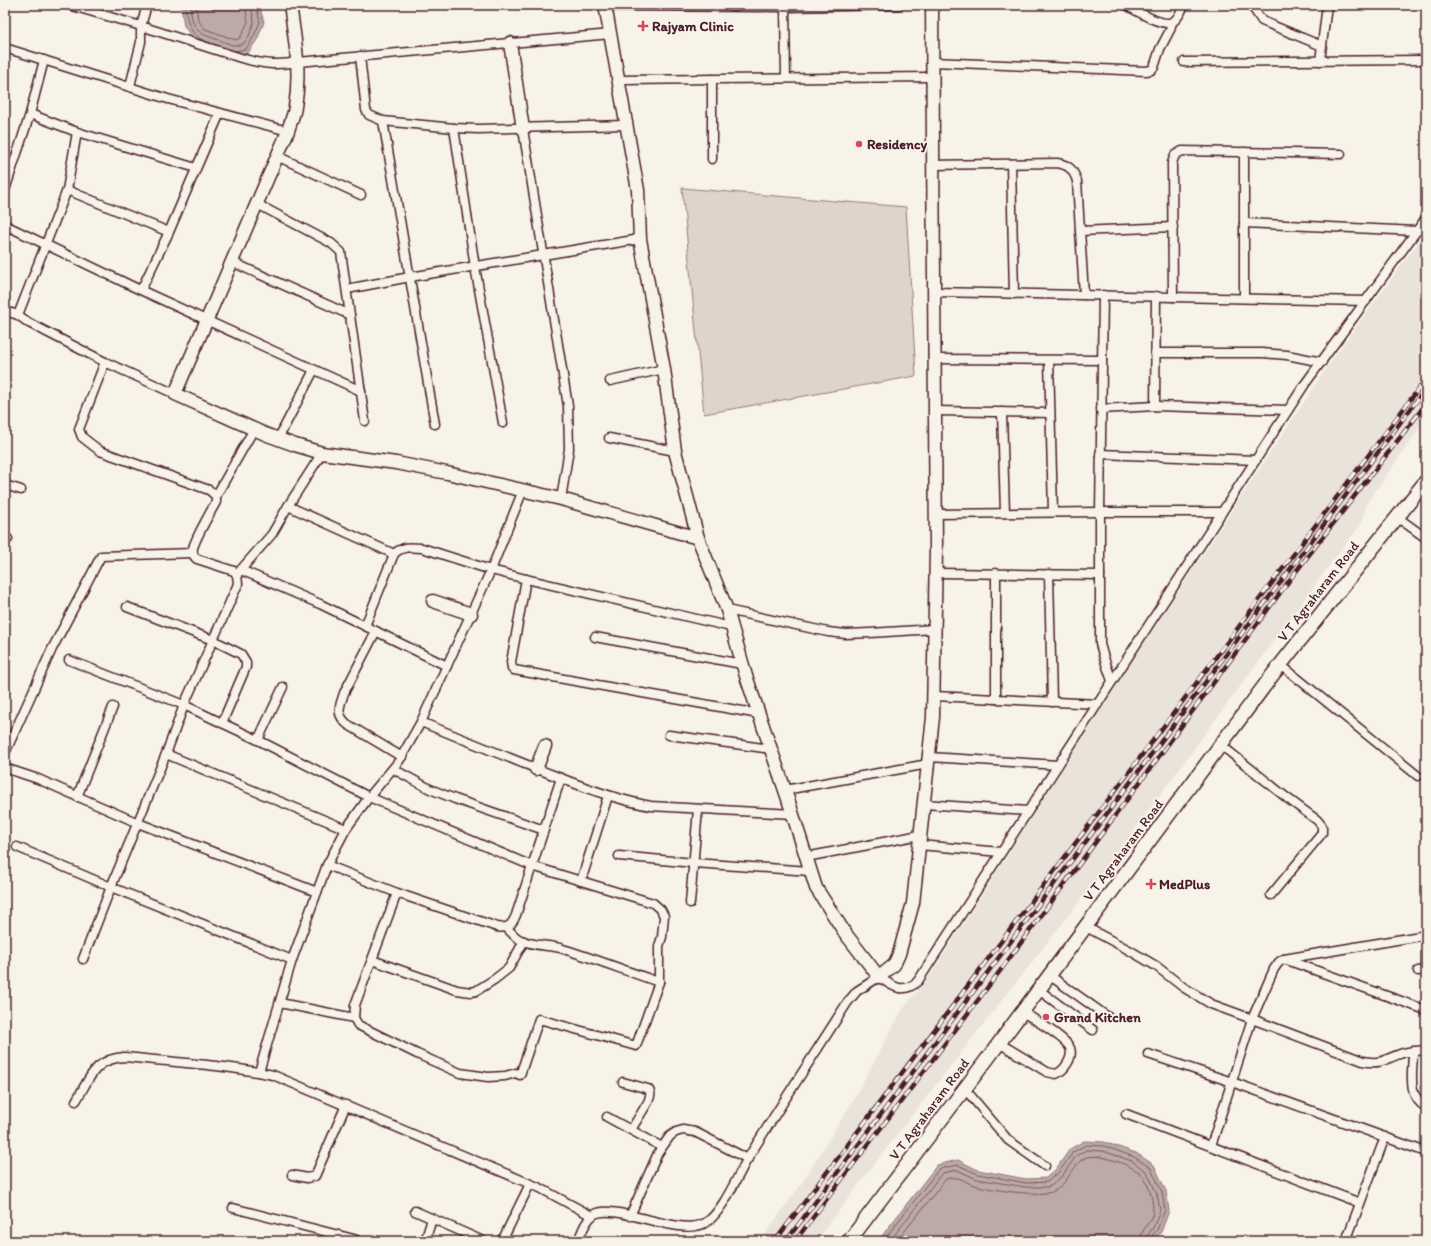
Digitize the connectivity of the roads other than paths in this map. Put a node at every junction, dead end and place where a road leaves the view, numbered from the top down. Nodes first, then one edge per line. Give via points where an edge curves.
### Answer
1 (69, 5) edge
2 (147, 5) edge
3 (290, 5) edge
4 (899, 5) edge
5 (932, 5) edge
6 (1126, 5) edge
7 (1184, 5) edge
8 (1250, 5) edge
9 (1327, 5) edge
10 (605, 6) edge
11 (785, 6) edge
12 (80, 7) edge
13 (1172, 22) junction
14 (142, 26) junction
15 (611, 34) junction
16 (510, 43) junction
17 (1322, 46) junction
18 (5, 48) edge
19 (360, 56) junction
20 (44, 60) junction
21 (1426, 60) edge
22 (1320, 61) junction
23 (298, 62) junction
24 (932, 62) junction
25 (1184, 62) dead end
26 (932, 77) junction
27 (786, 78) junction
28 (712, 79) junction
29 (619, 80) junction
30 (130, 86) junction
31 (220, 113) junction
32 (30, 114) junction
33 (383, 121) junction
34 (626, 125) junction
35 (454, 128) junction
36 (523, 129) junction
37 (288, 131) junction
38 (77, 132) junction
39 (1244, 152) junction
40 (1341, 154) dead end
41 (277, 156) junction
42 (712, 160) dead end
43 (933, 164) junction
44 (1011, 164) junction
45 (196, 168) junction
46 (5, 190) edge
47 (68, 190) junction
48 (361, 195) dead end
49 (257, 204) junction
50 (1426, 218) edge
51 (1244, 224) junction
52 (5, 225) edge
53 (1172, 227) junction
54 (1080, 231) junction
55 (1417, 231) junction
56 (169, 232) junction
57 (640, 239) junction
58 (46, 244) junction
59 (543, 256) junction
60 (232, 262) junction
61 (475, 267) junction
62 (410, 277) junction
63 (347, 289) junction
64 (141, 290) junction
65 (934, 292) junction
66 (1014, 294) junction
67 (1084, 295) junction
68 (1103, 295) junction
69 (1156, 296) junction
70 (1173, 297) junction
71 (1244, 298) junction
72 (1366, 301) junction
73 (5, 311) edge
74 (350, 315) junction
75 (18, 316) junction
76 (207, 321) junction
77 (1155, 353) junction
78 (934, 359) junction
79 (1049, 360) junction
80 (1102, 360) junction
81 (105, 362) junction
82 (1322, 362) junction
83 (664, 369) junction
84 (314, 370) junction
85 (610, 381) dead end
86 (360, 391) junction
87 (175, 394) junction
88 (1155, 406) junction
89 (1101, 409) junction
90 (1288, 410) junction
91 (935, 411) junction
92 (1002, 412) junction
93 (1050, 413) junction
94 (365, 421) dead end
95 (435, 424) dead end
96 (504, 424) dead end
97 (254, 429) junction
98 (278, 438) junction
99 (609, 438) dead end
100 (675, 451) junction
101 (322, 453) junction
102 (1100, 454) junction
103 (1256, 460) junction
104 (1426, 481) edge
105 (5, 485) edge
106 (21, 490) dead end
107 (523, 490) junction
108 (216, 496) junction
109 (561, 499) junction
110 (288, 506) junction
111 (1053, 512) junction
112 (1100, 512) junction
113 (1222, 512) junction
114 (1005, 513) junction
115 (936, 514) junction
116 (1397, 517) junction
117 (698, 538) junction
118 (1426, 538) edge
119 (193, 553) junction
120 (394, 554) junction
121 (491, 570) junction
122 (239, 572) junction
123 (936, 573) junction
124 (996, 573) junction
125 (1049, 574) junction
126 (1100, 575) junction
127 (526, 579) junction
128 (433, 601) dead end
129 (127, 607) dead end
130 (727, 610) junction
131 (471, 614) junction
132 (365, 626) junction
133 (732, 626) junction
134 (935, 629) junction
135 (376, 631) junction
136 (595, 637) dead end
137 (213, 640) junction
138 (69, 660) dead end
139 (742, 664) junction
140 (1281, 665) junction
141 (447, 666) junction
142 (1112, 681) junction
143 (283, 687) dead end
144 (934, 696) junction
145 (996, 699) junction
146 (1052, 702) junction
147 (1098, 704) junction
148 (184, 705) junction
149 (113, 707) dead end
150 (758, 714) junction
151 (421, 722) junction
152 (222, 723) junction
153 (669, 735) dead end
154 (258, 740) junction
155 (1221, 745) junction
156 (545, 746) dead end
157 (771, 749) junction
158 (5, 753) edge
159 (166, 754) junction
160 (402, 756) junction
161 (928, 761) junction
162 (1058, 765) junction
163 (5, 768) edge
164 (536, 769) junction
165 (397, 771) dead end
166 (1418, 776) dead end
167 (561, 778) junction
168 (785, 790) junction
169 (608, 796) junction
170 (77, 797) junction
171 (369, 797) junction
172 (924, 804) junction
173 (698, 809) junction
174 (1028, 811) junction
175 (793, 814) junction
176 (138, 823) junction
177 (346, 829) junction
178 (544, 830) junction
179 (920, 840) junction
180 (17, 847) dead end
181 (1002, 852) junction
182 (619, 856) dead end
183 (806, 857) junction
184 (694, 863) junction
185 (327, 865) junction
186 (532, 866) junction
187 (810, 871) junction
188 (581, 881) junction
189 (111, 887) junction
190 (317, 892) junction
191 (397, 893) junction
192 (1271, 895) dead end
193 (690, 903) dead end
194 (1086, 927) junction
195 (507, 928) junction
196 (1426, 935) edge
197 (524, 941) junction
198 (83, 959) dead end
199 (1284, 959) junction
200 (292, 960) junction
201 (372, 960) junction
202 (1050, 975) junction
203 (879, 977) junction
204 (659, 982) junction
205 (1039, 990) junction
206 (280, 1003) junction
207 (1426, 1010) edge
208 (1023, 1012) junction
209 (1108, 1017) dead end
210 (354, 1018) junction
211 (1252, 1019) junction
212 (1093, 1030) dead end
213 (999, 1043) junction
214 (1426, 1050) edge
215 (1414, 1051) junction
216 (1148, 1054) dead end
217 (259, 1072) junction
218 (623, 1082) dead end
219 (1232, 1082) junction
220 (965, 1089) junction
221 (76, 1101) dead end
222 (346, 1105) junction
223 (1426, 1107) edge
224 (1126, 1114) dead end
225 (607, 1117) dead end
226 (631, 1130) junction
227 (1385, 1137) junction
228 (1211, 1146) junction
229 (662, 1147) junction
230 (1426, 1152) edge
231 (748, 1159) junction
232 (1045, 1166) dead end
233 (292, 1175) dead end
234 (530, 1184) junction
235 (1360, 1203) junction
236 (233, 1208) dead end
237 (415, 1212) dead end
238 (592, 1216) junction
239 (630, 1216) junction
240 (432, 1219) junction
241 (358, 1241) edge
242 (425, 1241) edge
243 (483, 1241) edge
244 (500, 1241) edge
245 (578, 1241) edge
246 (849, 1241) edge
247 (1346, 1241) edge

1 - 12 street
2 - 14 street
3 - 23 street
4 - 11 street
5 - 24 street
6 - 13 street via 1157,21
7 - 13 street via 1179,16
8 - 17 street via 1262,22
9 - 17 street
10 - 11 street
10 - 15 street
11 - 27 street
12 - 14 street
13 - 24 street via 1154,67 1146,71
14 - 23 street via 254,62 281,65
14 - 30 street via 141,42
15 - 16 street
15 - 29 street
16 - 19 street
16 - 36 street
17 - 22 street
18 - 20 street
19 - 23 street
19 - 33 street via 366,110 369,115
20 - 30 street
20 - 32 street
21 - 22 street
22 - 25 street
23 - 37 street via 295,109
24 - 26 street
26 - 27 street
26 - 43 street
27 - 28 street
28 - 29 street
28 - 42 street
29 - 34 street
30 - 31 street
31 - 37 street
31 - 45 street
32 - 38 street
32 - 46 street
33 - 35 street
33 - 62 street
34 - 36 street
34 - 57 street via 638,190
35 - 36 street
35 - 61 street
36 - 59 street
37 - 41 street
38 - 45 street
38 - 47 street
39 - 40 street
39 - 51 street
39 - 53 street via 1182,151 1175,155 1172,163
41 - 48 street
41 - 49 street
43 - 44 street
43 - 65 street
44 - 54 street via 1056,163 1072,169 1077,181
44 - 66 street
45 - 56 street
47 - 56 street
47 - 58 street
49 - 60 street
49 - 63 street via 331,242 342,256
50 - 55 street
51 - 55 street
51 - 71 street
52 - 58 street
53 - 54 street
53 - 70 street
54 - 67 street
55 - 72 street
56 - 64 street
57 - 59 street
57 - 83 street
58 - 64 street
58 - 75 street
59 - 61 street
59 - 109 street via 570,429
60 - 74 street
60 - 76 street
61 - 62 street
61 - 96 street
62 - 63 street
62 - 95 street
63 - 74 street
64 - 76 street
65 - 66 street
65 - 78 street
66 - 67 street
67 - 68 street
68 - 69 street
68 - 80 street
69 - 70 street
69 - 77 street
70 - 71 street
71 - 72 street
72 - 82 street
73 - 75 street
74 - 86 street
75 - 81 street
76 - 84 street
76 - 87 street
77 - 82 street via 1269,354
77 - 88 street
78 - 79 street
78 - 91 street
79 - 80 street
79 - 93 street
80 - 89 street
81 - 87 street
81 - 108 street via 79,429 82,437 100,451 209,490
82 - 90 street
83 - 85 street
83 - 100 street
84 - 86 street
84 - 98 street
86 - 94 street
87 - 97 street
88 - 89 street
88 - 90 street
89 - 102 street
90 - 103 street
91 - 92 street
91 - 115 street
92 - 93 street
92 - 114 street
93 - 111 street
97 - 98 street
97 - 108 street
98 - 101 street
99 - 100 street
100 - 117 street
101 - 107 street via 396,463
101 - 110 street
102 - 103 street
102 - 112 street
103 - 113 street
104 - 116 main road, V T Agraharam Road
105 - 106 street
107 - 109 street
107 - 121 street
108 - 119 street via 216,502 194,544
109 - 117 street
110 - 120 street
110 - 122 street via 272,534
111 - 112 street
111 - 114 street
112 - 113 street
112 - 126 street
113 - 142 street
114 - 115 street
115 - 123 street
116 - 118 street
116 - 140 main road, V T Agraharam Road
117 - 130 street
119 - 122 street via 197,559
119 - 158 street via 101,556 52,649
120 - 121 street via 404,548 422,548
120 - 132 street
121 - 127 street
121 - 131 street
122 - 132 street via 320,604
122 - 137 street via 236,590
123 - 124 street
123 - 134 street
124 - 125 street
124 - 145 street
125 - 126 street
125 - 146 street
126 - 142 street via 1100,644
127 - 133 street
127 - 150 street via 511,662 514,670
128 - 131 street
129 - 137 street
130 - 133 street
130 - 134 street via 828,632 870,633
131 - 141 street
132 - 135 street
133 - 139 street
134 - 144 street
135 - 141 street
135 - 160 street via 344,693 340,714 347,724
136 - 139 street
137 - 148 street
137 - 152 street via 241,654 246,662
138 - 148 street
139 - 150 street
140 - 155 main road, V T Agraharam Road
140 - 166 street
141 - 151 street
142 - 147 street
143 - 154 street
144 - 145 street
144 - 161 street
145 - 146 street
146 - 147 street
147 - 162 street
148 - 152 street
148 - 159 street
149 - 170 street
150 - 157 street
151 - 160 street
151 - 164 street
152 - 154 street
153 - 157 street
154 - 171 street
155 - 192 street via 1322,826 1322,833
155 - 194 main road, V T Agraharam Road
156 - 164 street
157 - 168 street
159 - 176 street
159 - 177 street
160 - 171 street
161 - 162 street
161 - 168 street
161 - 172 street
162 - 174 street
163 - 170 street via 38,779
164 - 167 street
165 - 178 street via 430,789
167 - 169 street
167 - 178 street
168 - 175 street
169 - 173 street via 651,806
169 - 188 street
170 - 176 street
171 - 177 street
171 - 186 street
172 - 174 street
172 - 179 street
173 - 175 street
173 - 184 street
174 - 181 street
175 - 183 street
176 - 189 street
176 - 190 street
177 - 185 street
178 - 186 street
179 - 181 street
179 - 183 street
179 - 203 street via 913,903 899,954 894,965
180 - 189 street
181 - 203 street via 918,981 910,987 893,987
182 - 184 street
183 - 187 street
184 - 187 street
184 - 193 street
185 - 190 street
185 - 191 street
186 - 188 street
186 - 195 street via 516,915
187 - 203 street via 816,888 845,933
188 - 204 street via 653,903 661,910 664,924 659,946
189 - 198 street
189 - 200 street
190 - 200 street
191 - 195 street via 497,927
191 - 201 street
194 - 202 main road, V T Agraharam Road
194 - 211 street via 1156,966 1211,1004
195 - 197 street via 515,937
196 - 199 street
197 - 201 street via 509,968 481,989 471,992 457,990
197 - 204 street via 576,953
199 - 207 street
199 - 211 street via 1274,969
200 - 206 street
201 - 210 street via 355,1005
202 - 205 main road, V T Agraharam Road
202 - 209 street
203 - 231 street via 857,991 847,1003
204 - 210 street via 636,1046 538,1019 520,1075 516,1073 488,1077 460,1073 358,1025
205 - 208 main road, V T Agraharam Road
205 - 212 street
206 - 210 street
206 - 217 street
208 - 213 main road, V T Agraharam Road
208 - 213 street via 1057,1035 1070,1048 1069,1061 1064,1068 1056,1074 1047,1072
211 - 215 street via 1363,1061 1378,1063
211 - 219 street
213 - 220 main road, V T Agraharam Road
214 - 215 street
215 - 223 street via 1414,1097
216 - 219 street
217 - 221 street via 146,1059 114,1058 97,1067
217 - 222 street via 273,1075
218 - 226 street via 648,1089 650,1092 648,1102
219 - 227 street
219 - 228 street
220 - 232 street via 1008,1140
220 - 246 main road, V T Agraharam Road
222 - 233 street via 314,1176 307,1178
222 - 234 street
224 - 228 street
225 - 226 street
226 - 229 street
227 - 230 street
227 - 235 street
228 - 235 street
229 - 231 street via 676,1132 690,1130
229 - 239 street
231 - 239 street via 716,1213 706,1223 698,1226 678,1226
234 - 238 street
234 - 244 street
235 - 247 street
236 - 241 street
237 - 240 street
238 - 239 street via 599,1212
238 - 245 street
240 - 242 street
240 - 243 street

